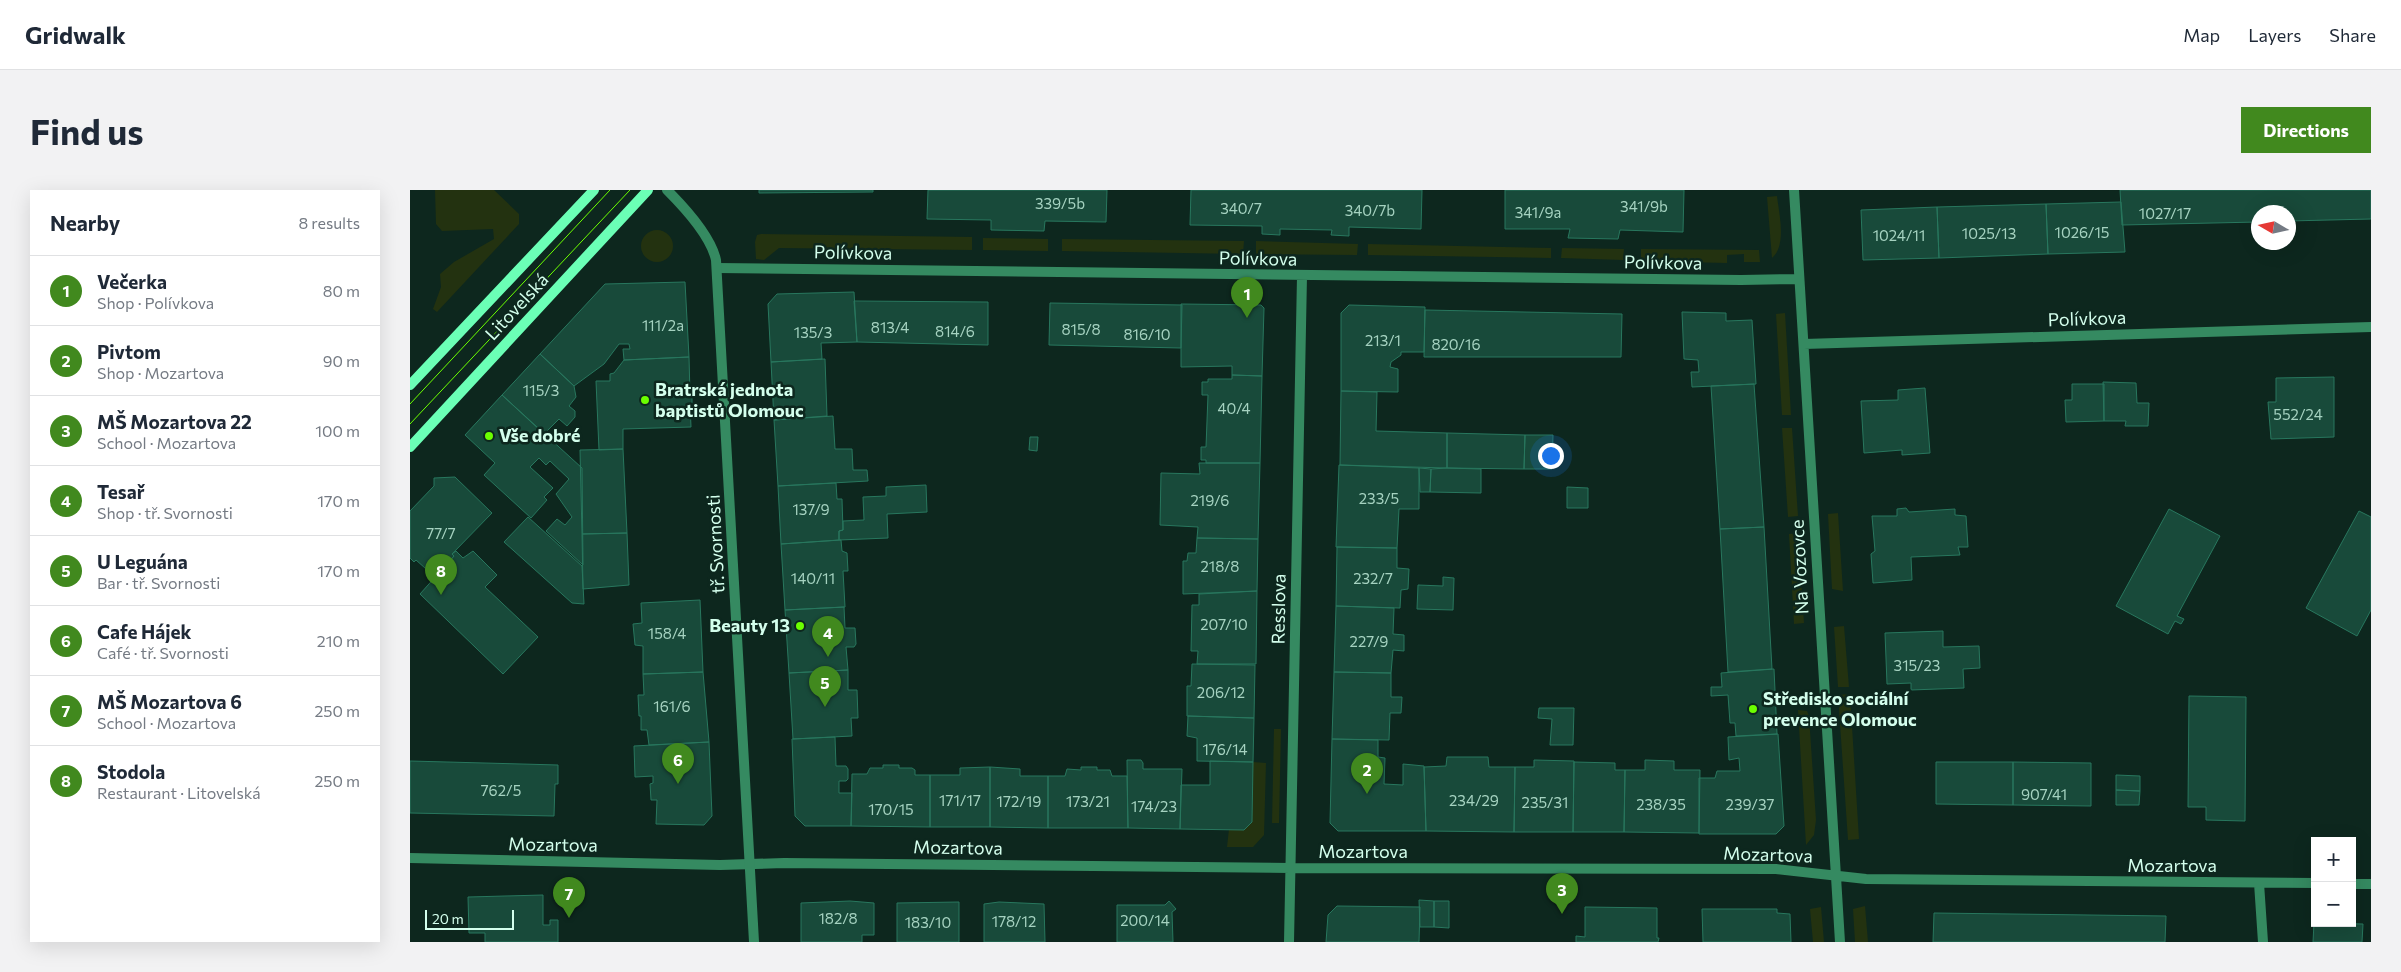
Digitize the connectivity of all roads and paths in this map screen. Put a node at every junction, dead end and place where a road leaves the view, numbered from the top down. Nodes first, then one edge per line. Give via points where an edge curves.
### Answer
1 (594, 190) edge
2 (648, 190) edge
3 (667, 190) edge
4 (1794, 190) edge
5 (717, 268) junction
6 (1302, 276) junction
7 (1799, 278) junction
8 (2371, 327) edge
9 (1804, 344) junction
10 (410, 385) edge
11 (410, 447) edge
12 (410, 858) edge
13 (749, 864) junction
14 (1291, 868) junction
15 (1834, 875) junction
16 (2259, 883) junction
17 (2311, 883) edge
18 (2356, 884) edge
19 (2371, 884) edge
20 (754, 942) edge
21 (1289, 942) edge
22 (1840, 942) edge
23 (2263, 942) edge

1 - 10 main road, Litovelská
2 - 11 main road, Litovelská
3 - 5 street, tř. Svornosti via 713,248
4 - 7 street, Na Vozovce
5 - 6 street, Polívkova
5 - 13 street, tř. Svornosti
6 - 7 street, Polívkova
6 - 14 street, Resslova
7 - 9 street, Na Vozovce
8 - 9 street, Polívkova
9 - 15 street, Na Vozovce
12 - 13 street, Mozartova
13 - 14 street, Mozartova
13 - 20 street, tř. Svornosti
14 - 15 street, Mozartova via 1776,869
14 - 21 street, Resslova
15 - 16 street, Mozartova via 1866,879
15 - 22 street, Na Vozovce
16 - 17 street, Mozartova
16 - 23 street
18 - 19 street

